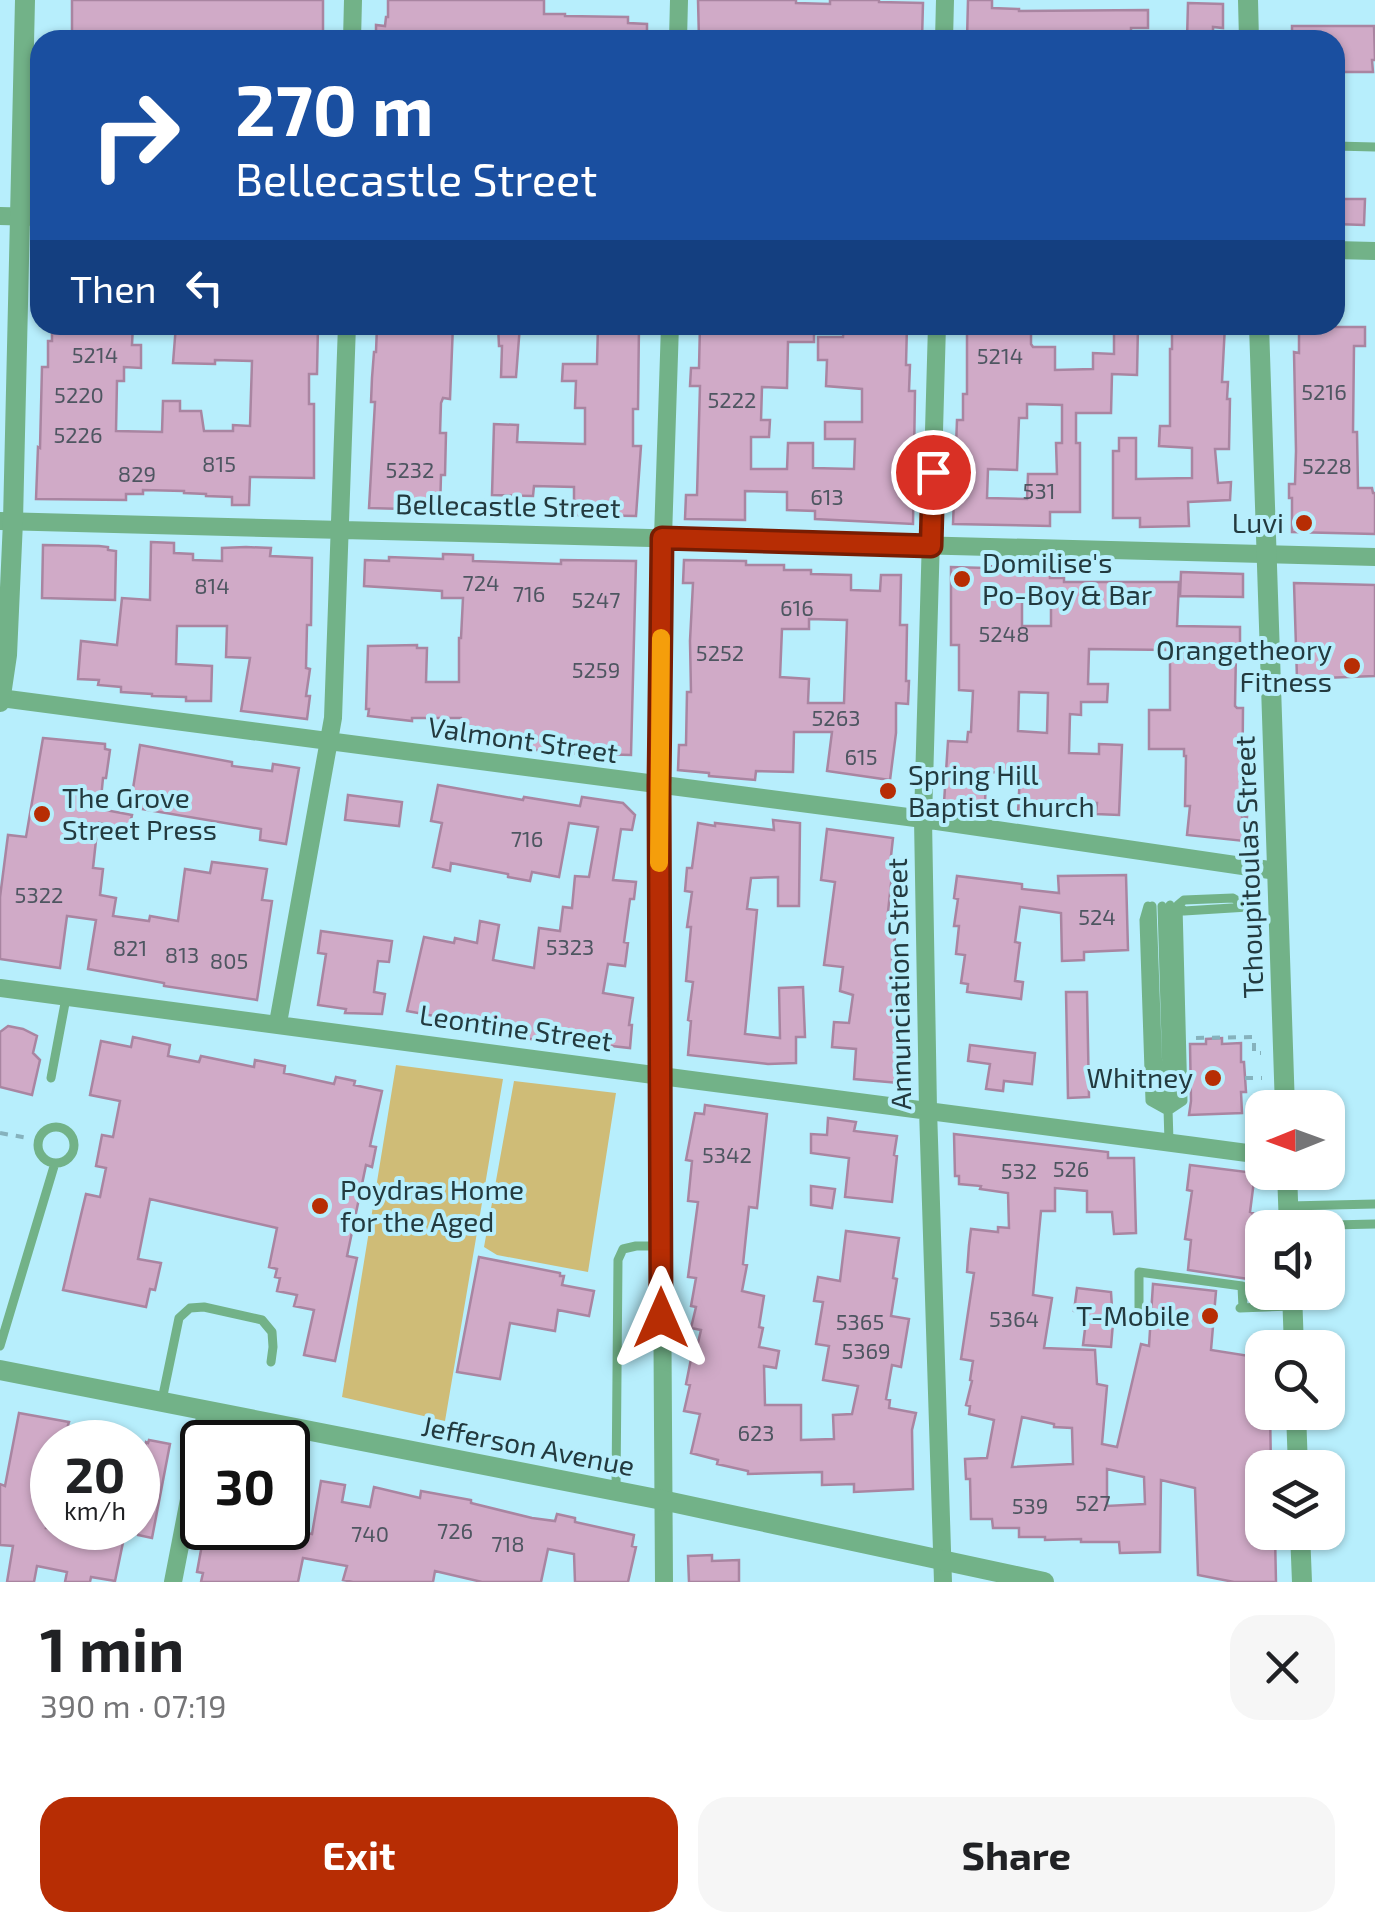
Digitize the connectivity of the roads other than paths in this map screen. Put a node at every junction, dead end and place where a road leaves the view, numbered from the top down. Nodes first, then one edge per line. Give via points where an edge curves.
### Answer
1 (25, 0) edge
2 (353, 0) edge
3 (679, 0) edge
4 (945, 0) edge
5 (1248, 0) edge
6 (352, 30) edge
7 (678, 30) edge
8 (944, 30) edge
9 (1250, 30) edge
10 (1345, 146) edge
11 (1375, 147) edge
12 (20, 217) edge
13 (1345, 250) edge
14 (1375, 251) edge
15 (346, 335) edge
16 (670, 335) edge
17 (938, 335) edge
18 (1259, 335) edge
19 (6, 521) edge
20 (340, 530) junction
21 (662, 538) junction
22 (931, 546) junction
23 (1266, 556) junction
24 (1375, 558) edge
25 (0, 699) edge
26 (330, 742) junction
27 (659, 786) junction
28 (923, 819) junction
29 (1276, 871) junction
30 (1162, 906) junction
31 (1248, 907) dead end
32 (0, 988) edge
33 (66, 997) junction
34 (278, 1023) junction
35 (659, 1076) junction
36 (51, 1078) dead end
37 (1284, 1090) edge
38 (928, 1109) junction
39 (1168, 1110) junction
40 (1169, 1142) junction
41 (1245, 1153) edge
42 (55, 1163) junction
43 (1375, 1204) edge
44 (1343, 1210) edge
45 (1345, 1223) edge
46 (1375, 1224) edge
47 (660, 1246) junction
48 (1139, 1306) dead end
49 (1245, 1307) edge
50 (0, 1346) edge
51 (271, 1362) dead end
52 (0, 1370) edge
53 (162, 1403) junction
54 (206, 1412) junction
55 (616, 1492) junction
56 (662, 1500) junction
57 (1301, 1550) edge
58 (942, 1571) edge
59 (173, 1582) edge
60 (664, 1582) edge
61 (1044, 1582) edge
62 (1302, 1582) edge

1 - 12 street
2 - 6 street
3 - 7 street
4 - 8 street
5 - 9 street
10 - 11 lane
12 - 19 street
13 - 14 street
15 - 20 street
16 - 21 street
17 - 22 street, Annunciation Street
18 - 23 street, Tchoupitoulas Street
19 - 20 street, Bellecastle Street
19 - 25 street via 7,655
20 - 21 street, Bellecastle Street
20 - 26 street
21 - 22 street, Bellecastle Street
21 - 27 street
22 - 23 street, Bellecastle Street
22 - 28 street, Annunciation Street
23 - 24 street, Bellecastle Street
23 - 29 street, Tchoupitoulas Street
25 - 26 street, Valmont Street
26 - 27 street, Valmont Street
26 - 34 street
27 - 28 street, Valmont Street
27 - 35 street
28 - 29 street, Valmont Street
28 - 38 street, Annunciation Street
29 - 37 street, Tchoupitoulas Street
30 - 31 lane
30 - 39 lane
30 - 39 lane via 1183,1102
30 - 39 lane via 1144,920 1150,1102
32 - 33 street, Leontine Street
33 - 34 street, Leontine Street
33 - 36 lane
34 - 35 street, Leontine Street
35 - 38 street, Leontine Street
35 - 47 street
38 - 40 street, Leontine Street
38 - 58 street, Annunciation Street
39 - 40 lane
40 - 41 street, Leontine Street
42 - 42 lane via 38,1147 45,1130 58,1126 68,1130 75,1146
42 - 50 lane
43 - 44 lane
45 - 46 lane
47 - 55 lane via 623,1249 618,1260
47 - 56 street
48 - 49 lane via 1139,1272 1242,1286 1240,1308
51 - 53 lane via 272,1332 262,1320 190,1308 179,1318
52 - 53 street, Jefferson Avenue
53 - 54 street, Jefferson Avenue
54 - 55 street, Jefferson Avenue
54 - 59 street
55 - 56 street, Jefferson Avenue
56 - 58 street, Jefferson Avenue
56 - 60 street
57 - 62 street
58 - 61 street, Jefferson Avenue

